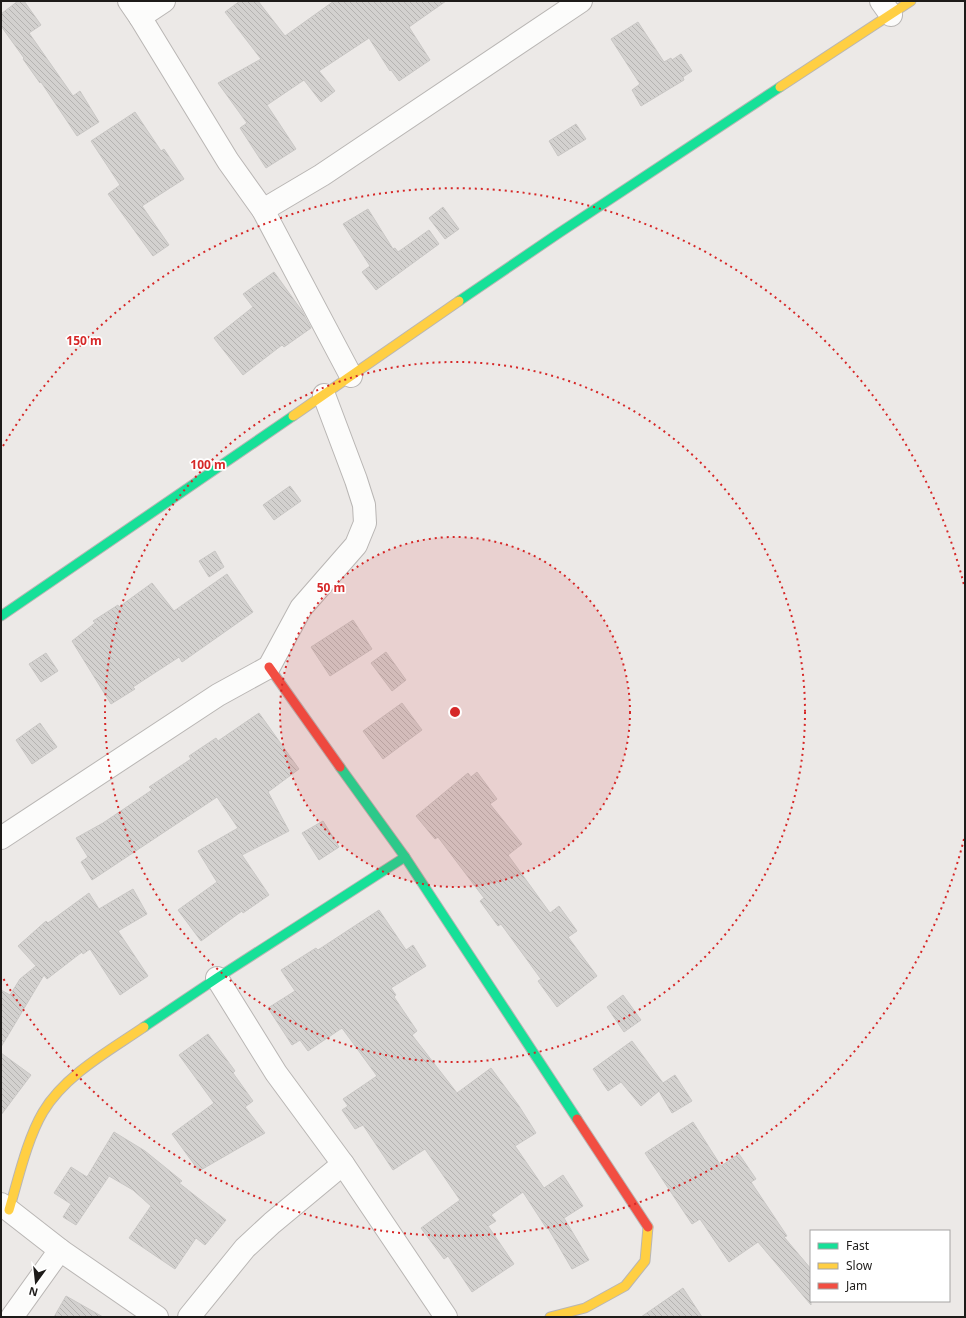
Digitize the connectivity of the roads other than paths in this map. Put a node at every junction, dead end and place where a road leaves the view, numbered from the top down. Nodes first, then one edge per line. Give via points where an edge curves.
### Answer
1 (164, 1) edge
2 (581, 1) edge
3 (911, 1) edge
4 (886, 8) edge
5 (135, 9) edge
6 (263, 210) junction
7 (350, 376) junction
8 (324, 395) junction
9 (1, 616) edge
10 (269, 667) junction
11 (1, 838) edge
12 (405, 857) junction
13 (217, 978) junction
14 (343, 1164) junction
15 (5, 1207) edge
16 (60, 1250) junction
17 (12, 1317) edge
18 (157, 1317) edge
19 (189, 1317) edge
20 (446, 1317) edge
21 (550, 1317) edge

1 - 5 street
2 - 6 street via 322,175
3 - 4 street
4 - 7 street
5 - 6 street via 228,161
6 - 7 street
7 - 8 street
8 - 9 street
8 - 10 street via 356,480 364,505 365,523 356,545 301,608
10 - 11 street via 218,695
10 - 12 street
12 - 13 street
12 - 21 street via 648,1227 645,1261 625,1286 585,1308
13 - 14 street via 276,1073
13 - 15 street via 82,1069 62,1088 40,1118
14 - 19 street via 245,1248
14 - 20 street
15 - 16 street
16 - 17 street
16 - 18 street

